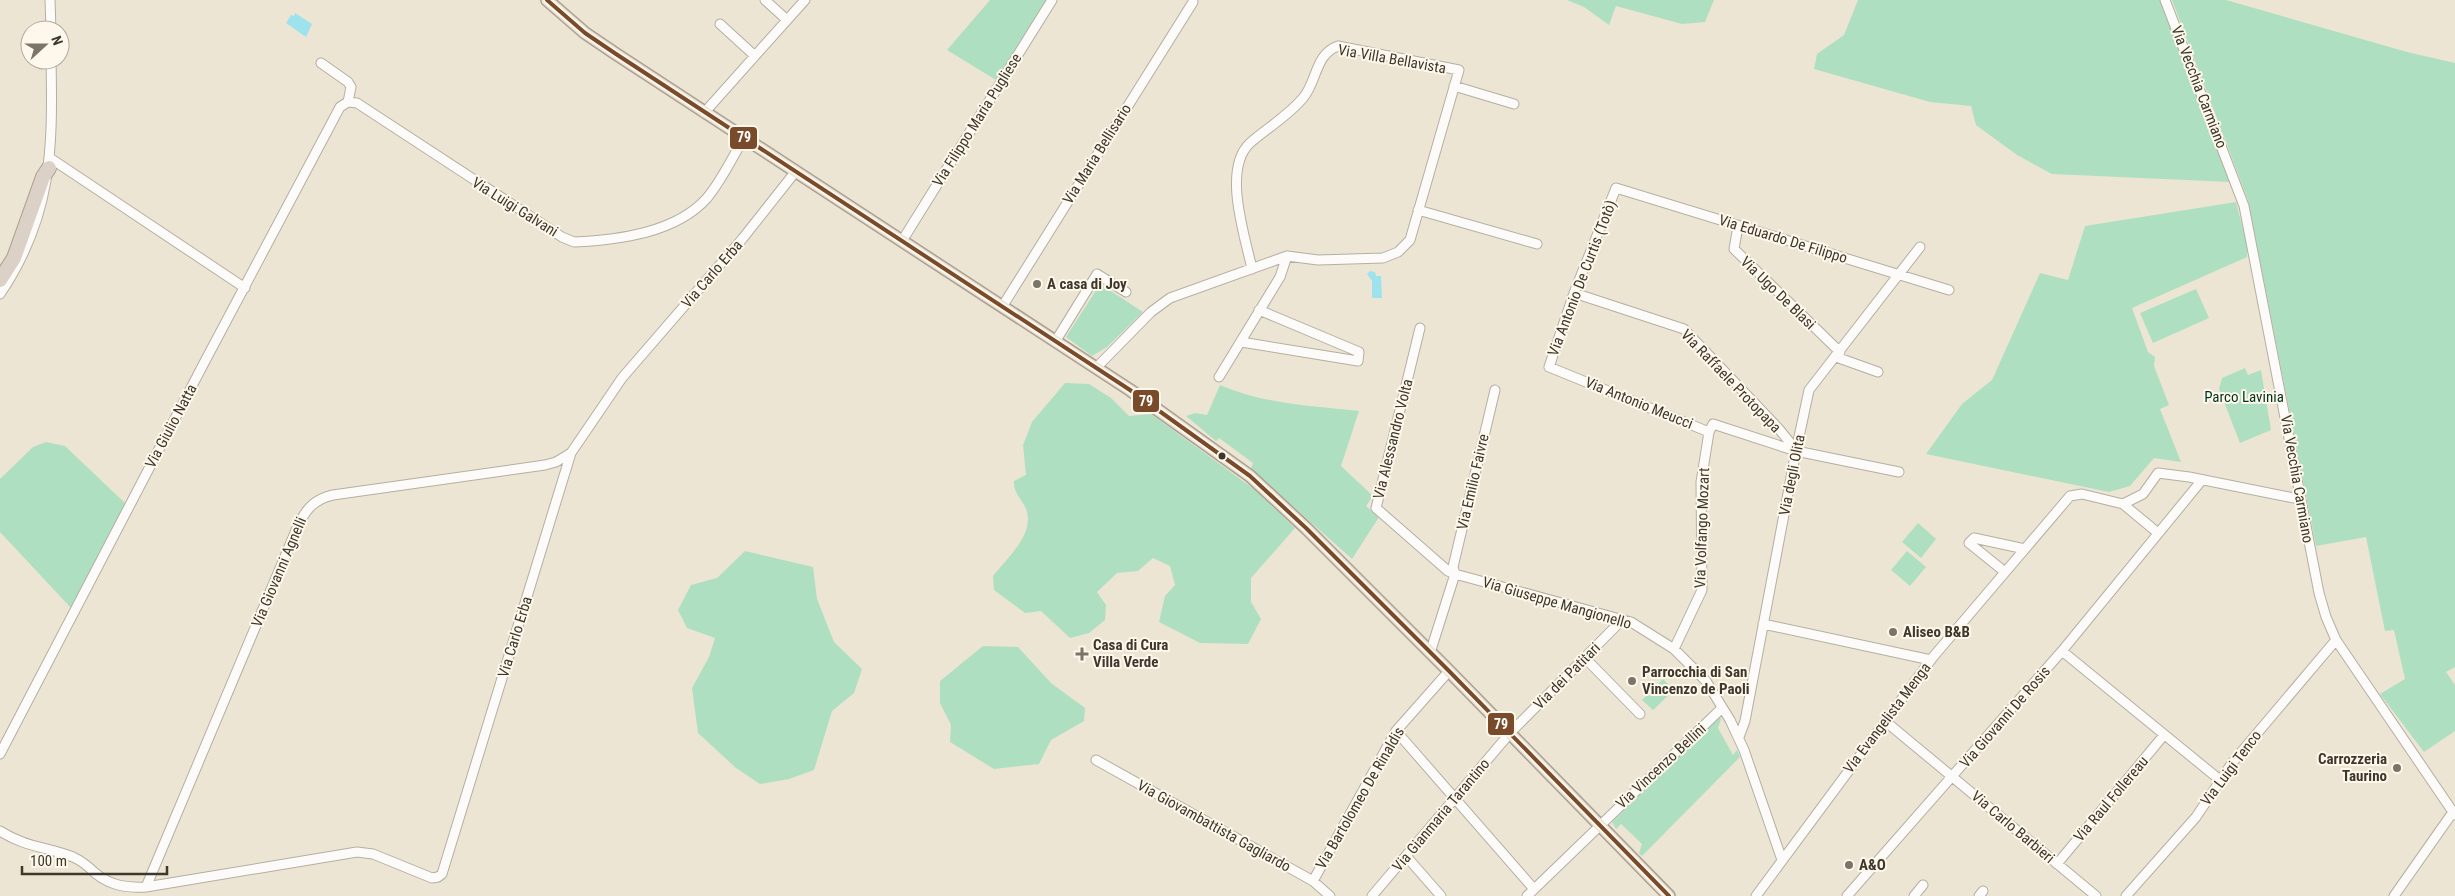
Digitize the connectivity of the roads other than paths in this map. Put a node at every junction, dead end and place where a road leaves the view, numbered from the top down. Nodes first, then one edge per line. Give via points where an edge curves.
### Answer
1 (50, 0) edge
2 (540, 0) edge
3 (765, 0) edge
4 (805, 0) edge
5 (1052, 0) edge
6 (2165, 0) edge
7 (1193, 2) dead end
8 (550, 3) edge
9 (51, 20) edge
10 (787, 20) junction
11 (720, 24) dead end
12 (754, 56) junction
13 (321, 63) dead end
14 (51, 70) edge
15 (1454, 86) junction
16 (348, 102) junction
17 (1514, 104) dead end
18 (704, 113) junction
19 (744, 138) junction
20 (49, 163) junction
21 (796, 171) junction
22 (1616, 188) joint
23 (1418, 210) junction
24 (1738, 226) junction
25 (902, 241) junction
26 (1537, 244) dead end
27 (1920, 247) dead end
28 (1287, 256) junction
29 (1252, 269) junction
30 (1901, 274) junction
31 (0, 280) edge
32 (245, 288) junction
33 (1949, 290) dead end
34 (1126, 292) dead end
35 (1574, 293) junction
36 (0, 294) edge
37 (1002, 307) junction
38 (1260, 310) junction
39 (1420, 328) dead end
40 (1055, 342) junction
41 (1241, 342) junction
42 (1838, 354) junction
43 (1549, 367) joint
44 (1096, 368) junction
45 (1878, 372) dead end
46 (1219, 377) dead end
47 (1495, 390) dead end
48 (1709, 432) junction
49 (1796, 450) junction
50 (571, 453) junction
51 (1899, 472) dead end
52 (2202, 480) junction
53 (2299, 498) junction
54 (2123, 504) junction
55 (2158, 533) junction
56 (2025, 549) junction
57 (2006, 572) junction
58 (1455, 574) junction
59 (1624, 620) junction
60 (1764, 624) junction
61 (2336, 640) junction
62 (1674, 649) junction
63 (2062, 651) junction
64 (1430, 653) junction
65 (1585, 658) junction
66 (1931, 660) junction
67 (1449, 671) junction
68 (1722, 708) junction
69 (1640, 714) dead end
70 (1885, 721) junction
71 (1396, 731) junction
72 (1510, 733) junction
73 (2164, 734) junction
74 (1739, 737) junction
75 (0, 754) edge
76 (1096, 760) dead end
77 (1953, 777) junction
78 (2220, 780) junction
79 (1454, 799) junction
80 (2454, 813) edge
81 (1600, 824) junction
82 (0, 831) edge
83 (1406, 856) junction
84 (1782, 860) junction
85 (2057, 864) junction
86 (1313, 881) junction
87 (1923, 884) dead end
88 (146, 887) junction
89 (1531, 893) edge
90 (1330, 896) edge
91 (1372, 896) edge
92 (1441, 896) edge
93 (1669, 896) edge
94 (1756, 896) edge
95 (1847, 896) edge
96 (1914, 896) edge
97 (2096, 896) edge
98 (2126, 896) edge
99 (2394, 896) edge

1 - 9 street
2 - 8 main road
3 - 10 street
4 - 10 street
5 - 25 street, Via Filippo Maria Pugliese
6 - 53 street, Via Vecchia Carmiano via 2244,206 2273,346
7 - 37 street, Via Maria Bellisario
8 - 18 main road via 585,33
10 - 12 street
11 - 12 street
12 - 18 street
13 - 16 street via 348,82 351,87
14 - 20 street
15 - 17 street
15 - 23 street, Via Villa Bellavista
15 - 29 street, Via Villa Bellavista via 1459,70 1338,46 1330,49 1323,56 1304,98 1248,145 1240,159 1235,176
16 - 19 street, Via Luigi Galvani via 357,104 454,169 574,242 652,230 682,217 706,198
16 - 32 street, Via Giulio Natta via 340,108
18 - 19 main road
19 - 21 main road
20 - 31 highway via 14,258
20 - 32 street
20 - 36 street via 40,213 19,263
21 - 25 main road
21 - 50 street, Via Carlo Erba via 743,238 622,378
22 - 24 street, Via Eduardo De Filippo
22 - 35 street, Via Antonio De Curtis (Totò)
23 - 26 street
23 - 28 street, Via Villa Bellavista via 1410,240 1398,252 1383,258 1318,260
24 - 30 street, Via Eduardo De Filippo
24 - 42 street, Via Ugo De Blasi via 1734,249
25 - 37 main road
27 - 30 street, Via degli Olita
28 - 29 street, Via Villa Bellavista
28 - 38 street via 1280,277
29 - 44 street, Via Villa Bellavista via 1170,298 1151,312
30 - 33 street, Via Eduardo De Filippo
30 - 42 street, Via degli Olita
32 - 75 street, Via Giulio Natta
34 - 40 street via 1096,274
35 - 43 street, Via Antonio De Curtis (Totò)
35 - 49 street, Via Raffaele Protopapa via 1684,329
37 - 40 main road
38 - 41 street
38 - 41 street via 1359,352 1358,361
39 - 58 street, Via Alessandro Volta via 1376,508
40 - 44 main road
41 - 46 street
42 - 45 street
42 - 49 street, Via degli Olita via 1809,390
43 - 48 street, Via Antonio Meucci
44 - 64 main road via 1250,476
47 - 58 street, Via Emilio Faivre via 1453,566
48 - 49 street, Via Antonio Meucci via 1712,424
48 - 62 street, Via Volfango Mozart via 1701,482 1702,590
49 - 51 street, Via Antonio Meucci
49 - 60 street, Via degli Olita
50 - 88 street, Via Giovanni Agnelli via 545,465 325,496 310,505 297,528
50 - 88 street, Via Carlo Erba via 442,874 432,878 373,854 357,852
52 - 53 street
52 - 54 street via 2158,474 2142,494
52 - 55 street, Via Giovanni De Rosis
53 - 61 street, Via Vecchia Carmiano via 2319,593
54 - 55 street
54 - 56 street, Via Evangelista Menga via 2082,494 2070,496
55 - 63 street, Via Giovanni De Rosis
56 - 57 street, Via Evangelista Menga
56 - 57 street via 1974,538 1970,543
57 - 66 street, Via Evangelista Menga
58 - 59 street, Via Giuseppe Mangionello
58 - 64 street
59 - 62 street, Via Giuseppe Mangionello
59 - 65 street, Via dei Patitari
60 - 66 street
60 - 74 street, Via degli Olita via 1746,721
61 - 78 street, Via Luigi Tenco
61 - 80 street, Via Vecchia Carmiano
62 - 68 street, Via Giuseppe Mangionello via 1706,681
63 - 73 street
63 - 77 street, Via Giovanni De Rosis
64 - 67 main road
65 - 69 street
65 - 72 street, Via dei Patitari
66 - 70 street, Via Evangelista Menga
67 - 71 street, Via Bartolomeo De Rinaldis
67 - 72 main road
68 - 74 street, Via Giuseppe Mangionello
68 - 81 street, Via Vincenzo Bellini
70 - 77 street, Via Carlo Barbieri
70 - 84 street, Via Evangelista Menga
71 - 79 street
71 - 86 street, Via Bartolomeo De Rinaldis
72 - 79 street, Via Gianmaria Tarantino
72 - 81 main road
73 - 78 street
73 - 85 street, Via Raul Follereau
74 - 84 street, Via Giuseppe Mangionello
76 - 86 street, Via Giovambattista Gagliardo
77 - 85 street, Via Carlo Barbieri
77 - 95 street, Via Giovanni De Rosis
78 - 98 street, Via Luigi Tenco via 2196,817
79 - 83 street, Via Gianmaria Tarantino
79 - 89 street
80 - 99 street
81 - 89 street, Via Vincenzo Bellini
81 - 93 main road
82 - 88 street via 16,841 85,863 111,883 125,888
83 - 91 street, Via Gianmaria Tarantino
83 - 92 street
84 - 94 street, Via Evangelista Menga
85 - 97 street, Via Carlo Barbieri
86 - 90 street, Via Giovambattista Gagliardo
87 - 96 street

